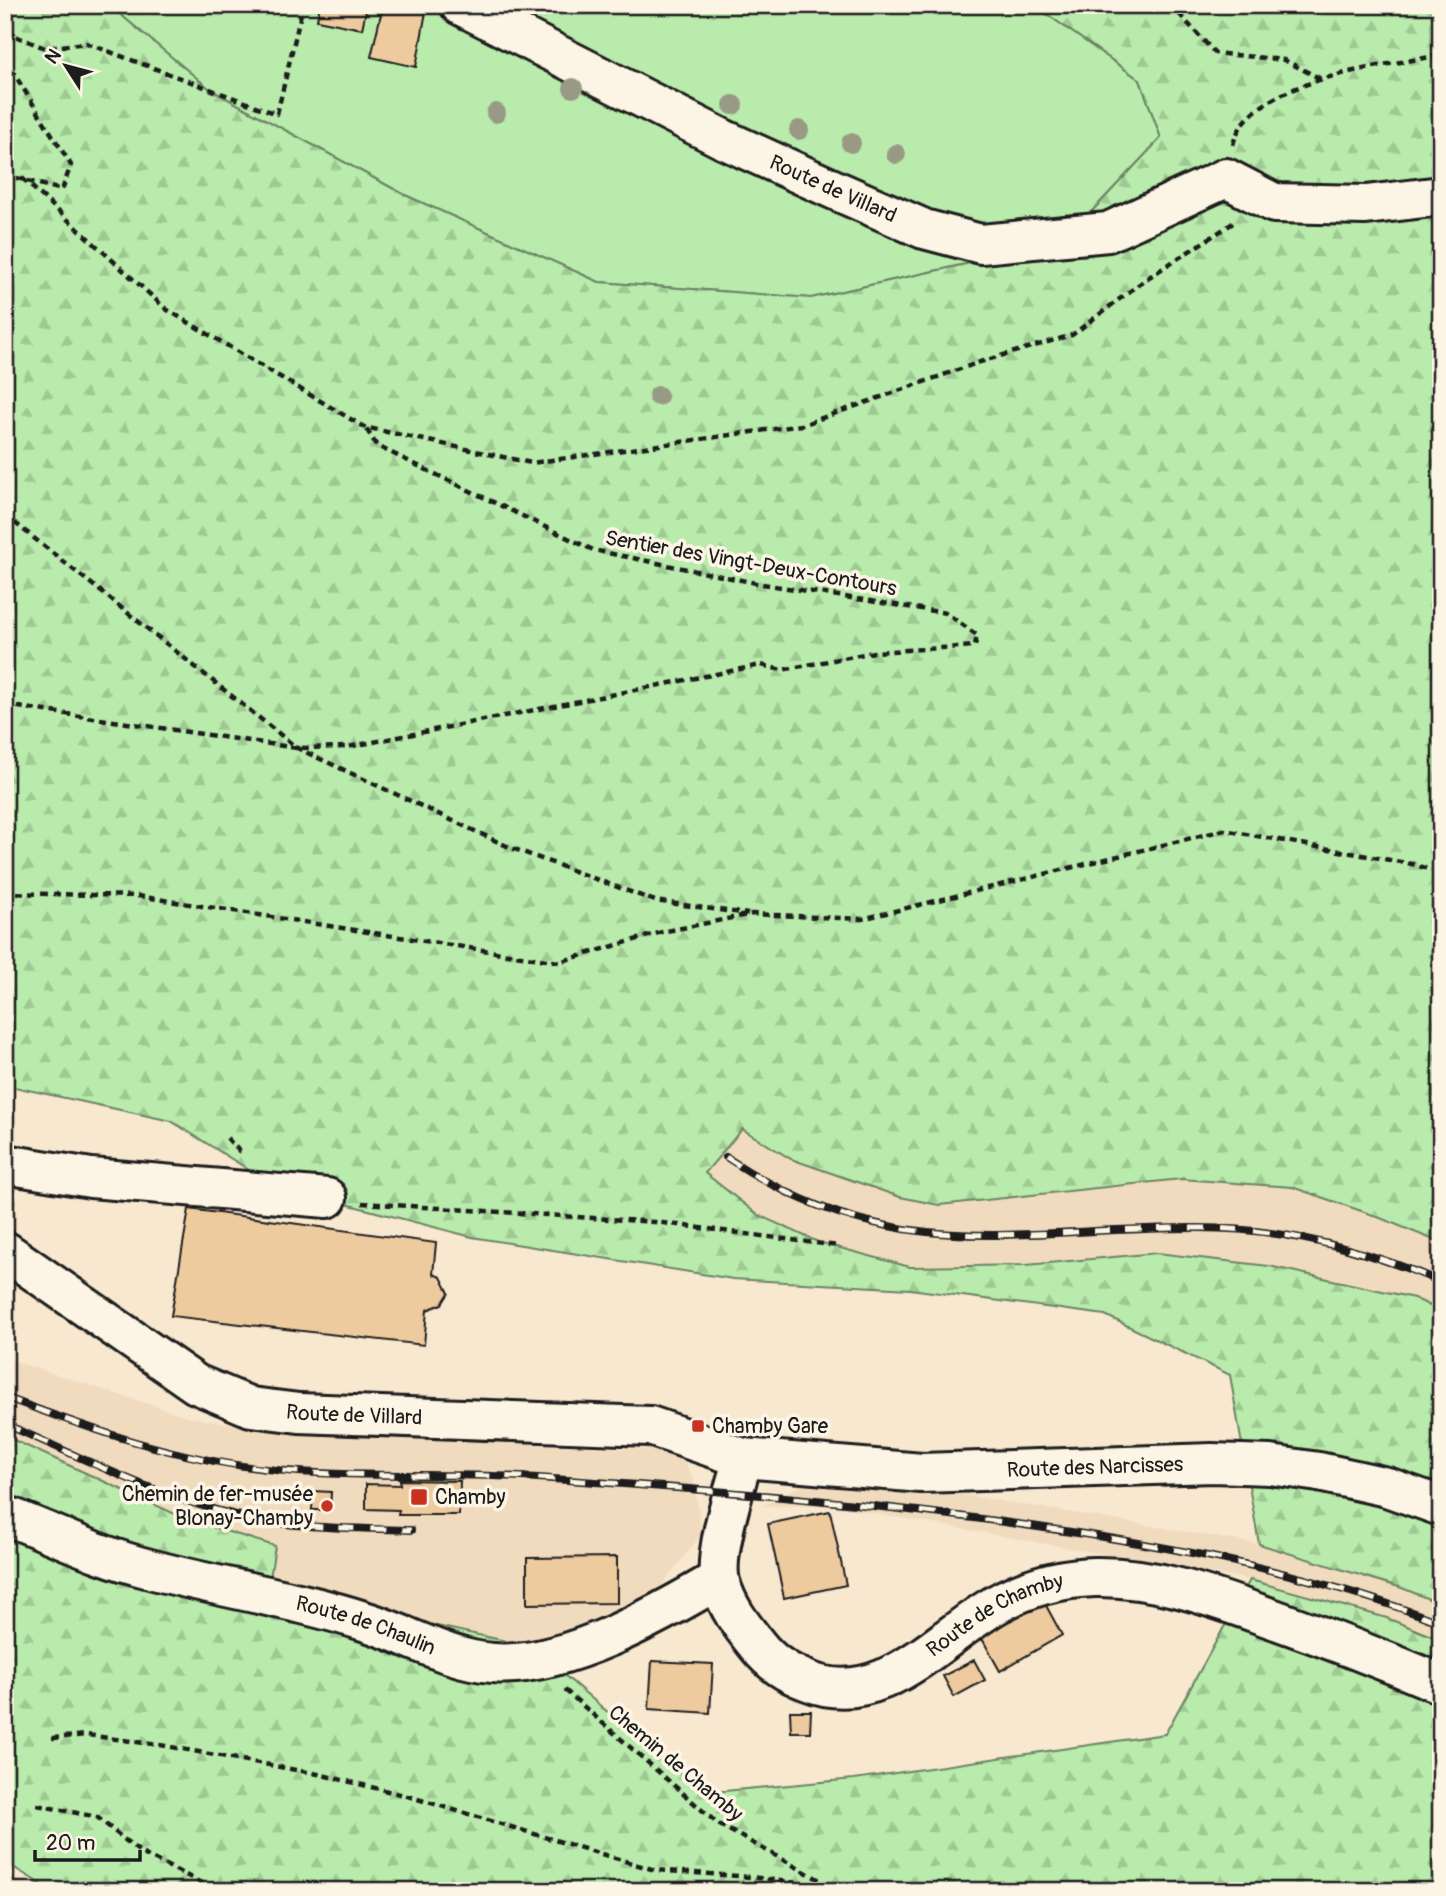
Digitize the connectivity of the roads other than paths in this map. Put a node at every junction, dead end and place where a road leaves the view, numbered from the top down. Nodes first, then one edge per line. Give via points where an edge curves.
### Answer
1 (460, 5) edge
2 (1441, 196) edge
3 (5, 1164) edge
4 (327, 1198) road end
5 (5, 1251) edge
6 (743, 1458) junction
7 (1441, 1506) edge
8 (5, 1515) edge
9 (719, 1579) junction
10 (1441, 1684) edge

1 - 2 street, Route de Villard via 810,179 924,229 981,244 1108,232 1226,178 1274,203 1366,205
3 - 4 street via 91,1178
5 - 6 street, Route de Villard via 196,1384 251,1407 299,1413 650,1426
6 - 7 street, Route des Narcisses via 922,1473 1270,1465 1387,1487
6 - 9 street, Route de Chamby via 726,1520
8 - 9 street, Route de Chaulin via 146,1568 366,1621 443,1651 493,1663 550,1658 666,1611
9 - 10 street, Route de Chamby via 734,1617 768,1660 817,1685 848,1688 882,1681 1023,1591 1094,1577 1139,1579 1189,1590

